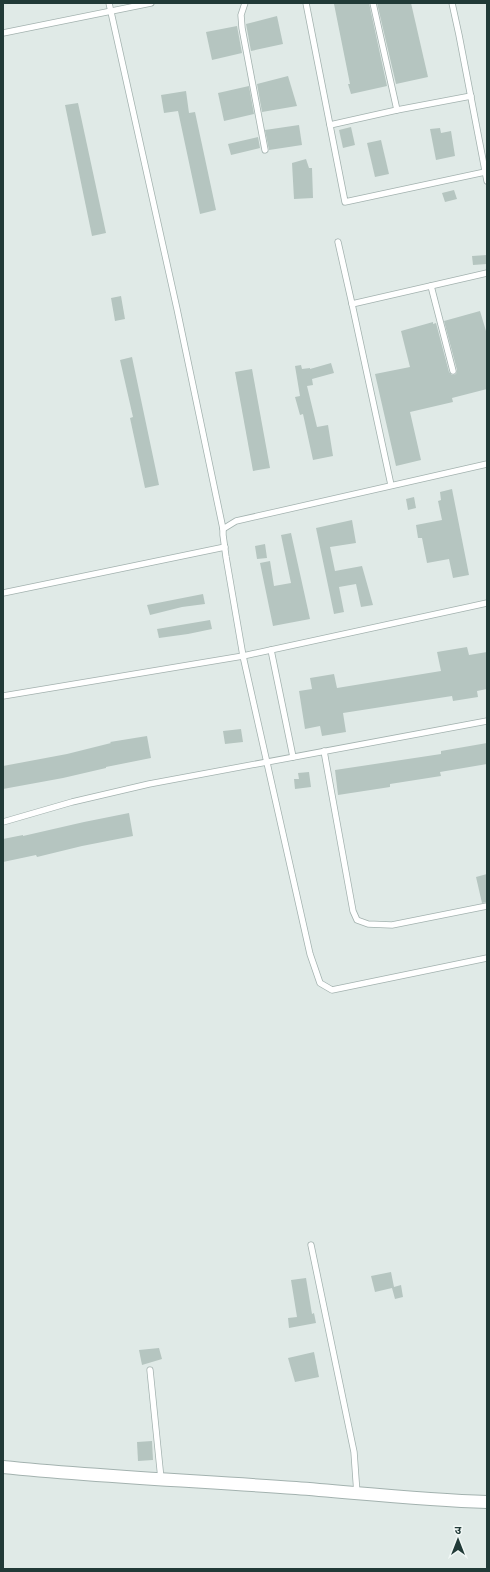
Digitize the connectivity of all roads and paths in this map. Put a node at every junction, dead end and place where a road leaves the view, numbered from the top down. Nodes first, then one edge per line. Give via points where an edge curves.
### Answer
1 (110, 3) edge
2 (151, 3) edge
3 (245, 3) edge
4 (306, 3) edge
5 (373, 3) edge
6 (452, 3) edge
7 (111, 11) junction
8 (3, 34) edge
9 (471, 96) junction
10 (397, 110) junction
11 (330, 125) junction
12 (265, 150) dead end
13 (485, 172) junction
14 (487, 181) edge
15 (338, 242) dead end
16 (487, 273) edge
17 (431, 286) junction
18 (352, 304) junction
19 (453, 371) dead end
20 (487, 464) edge
21 (391, 485) junction
22 (224, 529) junction
23 (225, 547) junction
24 (3, 593) edge
25 (487, 603) edge
26 (271, 650) junction
27 (243, 656) junction
28 (3, 696) edge
29 (487, 721) edge
30 (324, 751) junction
31 (293, 757) junction
32 (267, 762) junction
33 (3, 822) edge
34 (487, 906) edge
35 (487, 958) edge
36 (311, 1246) dead end
37 (150, 1370) dead end
38 (3, 1467) edge
39 (161, 1480) junction
40 (357, 1494) junction
41 (487, 1502) edge

1 - 7 lane
2 - 7 lane
3 - 12 lane via 241,15 242,28
4 - 11 lane
5 - 10 lane
6 - 9 lane
7 - 8 lane
7 - 22 lane
9 - 10 lane
9 - 13 lane
10 - 11 lane
11 - 13 lane via 345,202
13 - 14 lane
15 - 18 lane
16 - 17 lane
17 - 18 lane
17 - 19 lane
18 - 21 lane
20 - 21 lane
21 - 22 lane via 236,521
22 - 23 lane
23 - 24 lane
23 - 27 lane
25 - 26 lane
26 - 27 lane
26 - 31 lane
27 - 28 lane
27 - 32 lane
29 - 30 lane
30 - 31 lane
30 - 34 lane via 353,912 357,920 368,924 392,926
31 - 32 lane
32 - 33 lane via 149,784
32 - 35 lane via 310,954 320,983 332,990
36 - 40 lane via 350,1430 356,1464
37 - 39 lane
38 - 39 street
39 - 40 street
40 - 41 street

